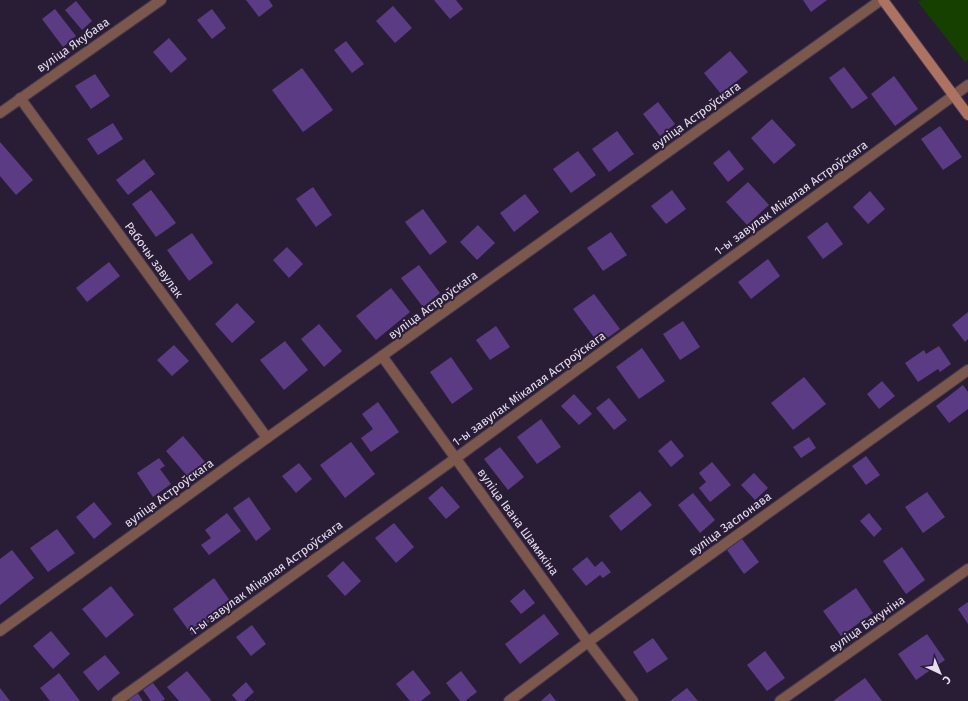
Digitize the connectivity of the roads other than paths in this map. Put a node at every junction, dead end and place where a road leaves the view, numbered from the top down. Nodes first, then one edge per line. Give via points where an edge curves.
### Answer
1 (161, 0) edge
2 (882, 0) edge
3 (968, 85) edge
4 (954, 96) junction
5 (20, 98) junction
6 (0, 113) edge
7 (968, 115) edge
8 (382, 356) junction
9 (968, 370) edge
10 (267, 438) junction
11 (456, 458) junction
12 (968, 569) edge
13 (0, 631) edge
14 (588, 642) junction
15 (117, 701) edge
16 (509, 701) edge
17 (633, 701) edge
18 (780, 701) edge

1 - 5 street, вуліца Якубава
2 - 4 street
2 - 8 street, вуліца Астроўскага
3 - 4 street
4 - 7 street
4 - 11 street, 1-ы завулак Мікалая Астроўскага
5 - 6 street, вуліца Якубава
5 - 10 street, Рабочы завулак
8 - 10 street, вуліца Астроўскага
8 - 11 street, вуліца Івана Шамякіна
9 - 14 street, вуліца Заслонава
10 - 13 street, вуліца Астроўскага
11 - 14 street, вуліца Івана Шамякіна
11 - 15 street, 1-ы завулак Мікалая Астроўскага
12 - 18 street, вуліца Бакуніна
14 - 16 street, вуліца Заслонава
14 - 17 street, вуліца Івана Шамякіна

